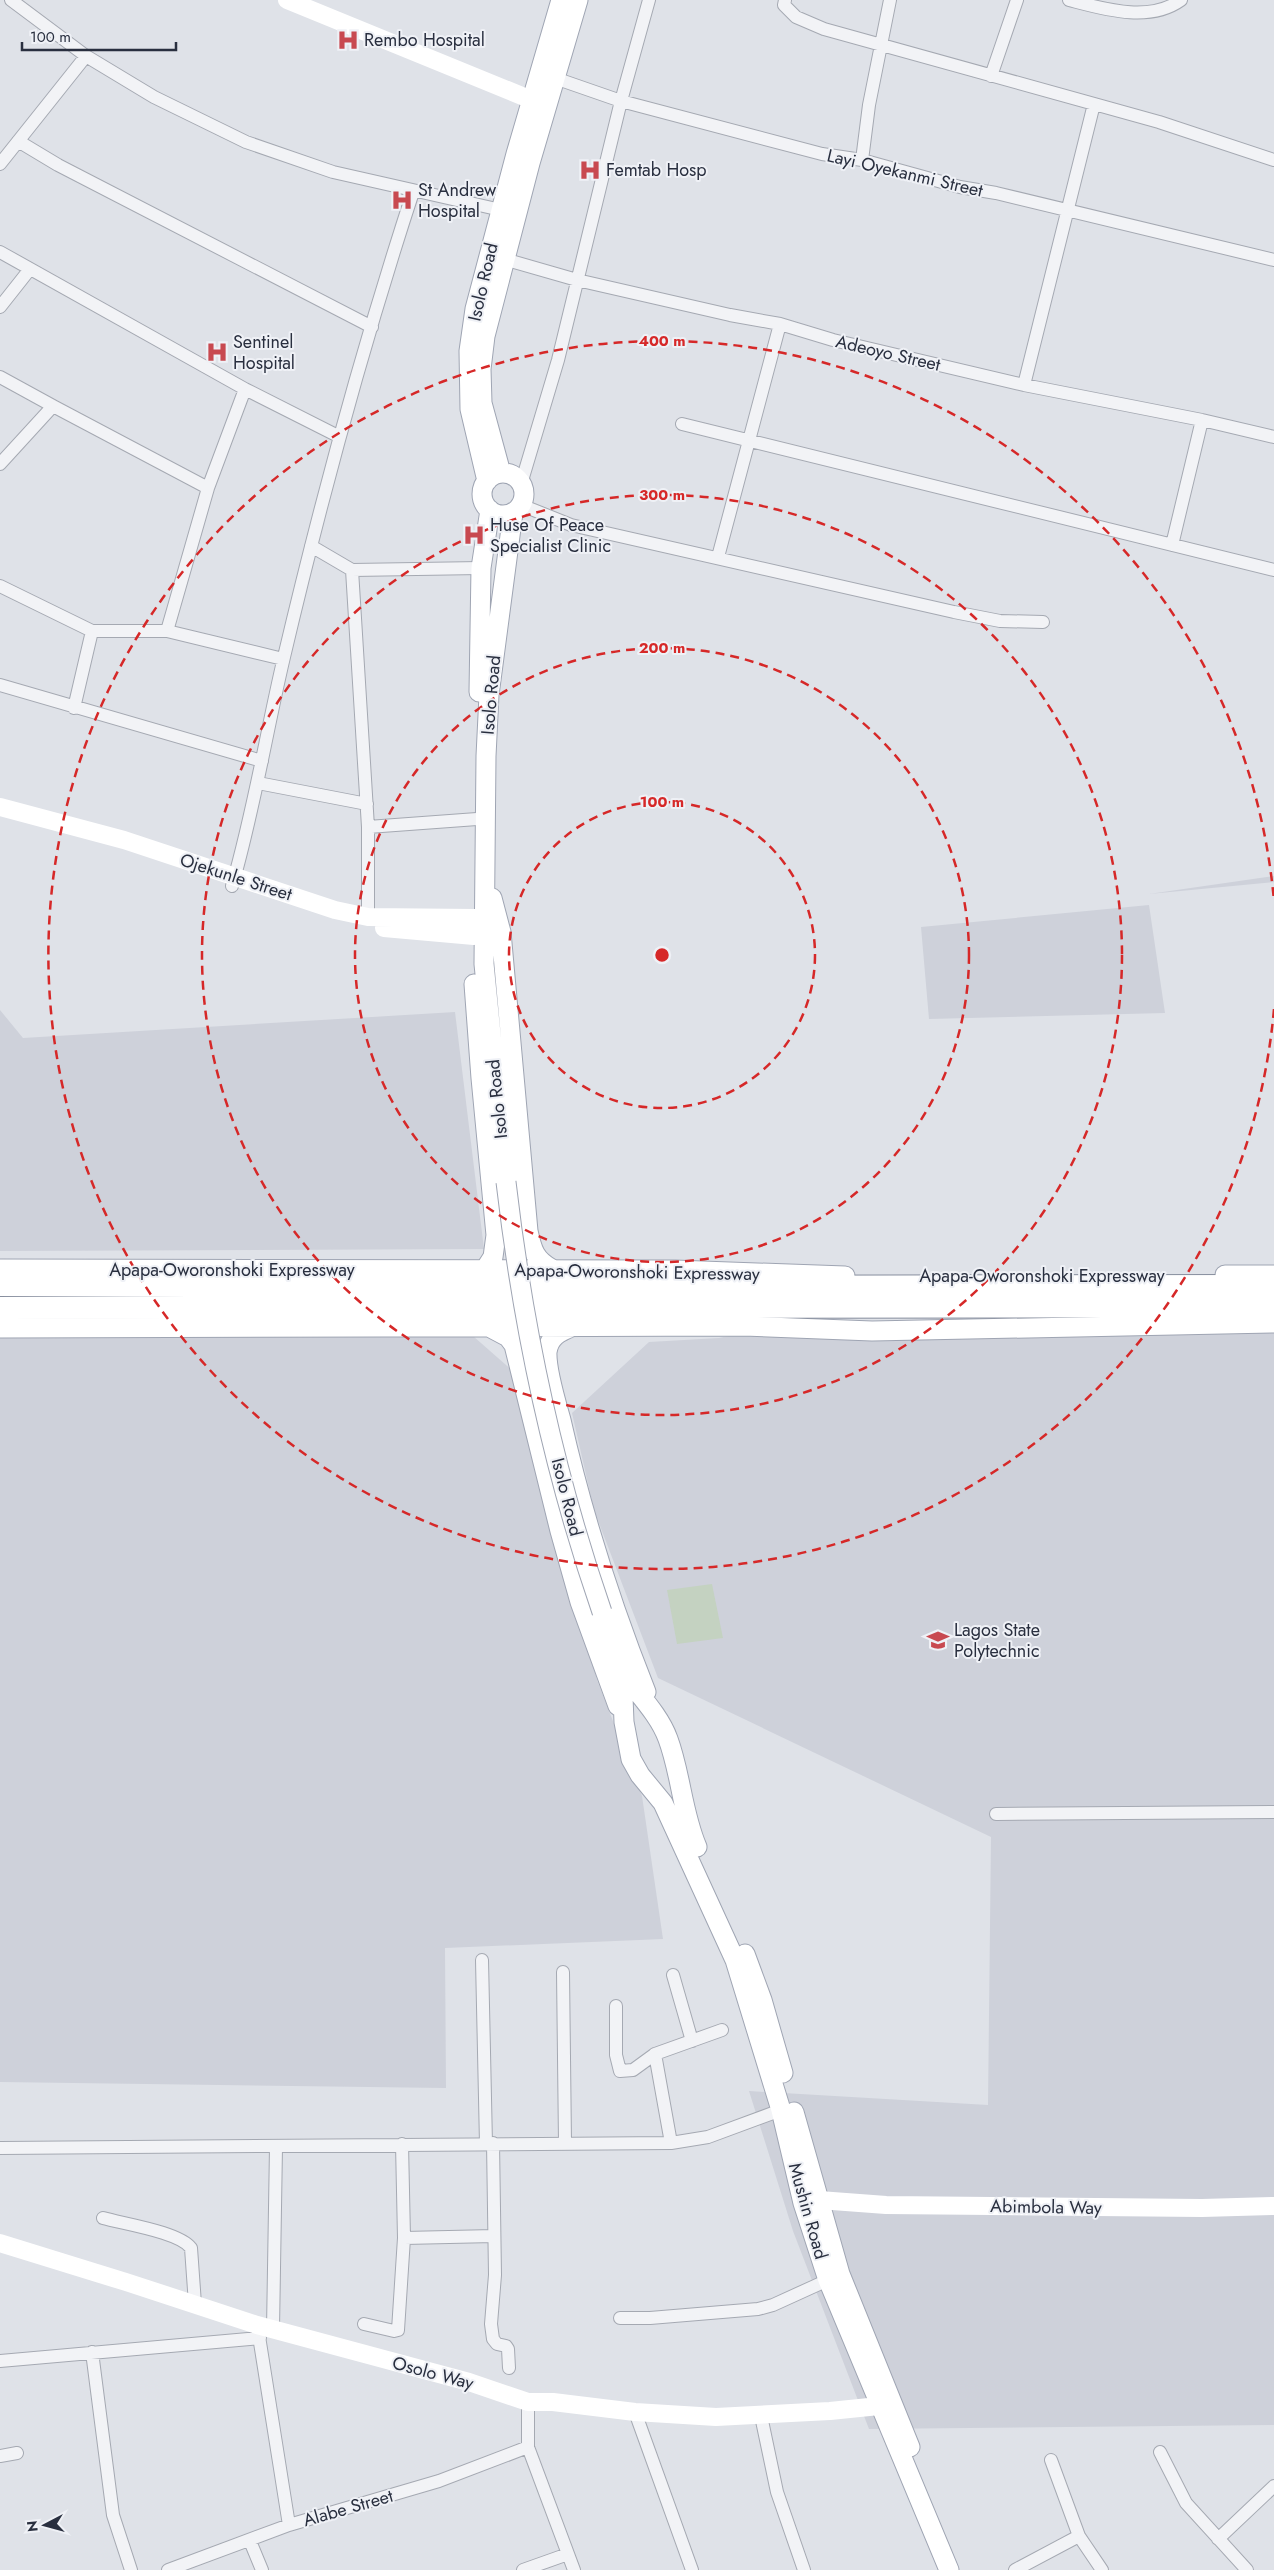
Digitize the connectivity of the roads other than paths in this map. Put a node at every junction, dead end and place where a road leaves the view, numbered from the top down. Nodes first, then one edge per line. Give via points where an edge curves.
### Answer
1 (4, 0) edge
2 (11, 0) edge
3 (287, 0) edge
4 (561, 0) edge
5 (578, 0) edge
6 (649, 0) edge
7 (785, 0) edge
8 (890, 0) edge
9 (1017, 0) edge
10 (1069, 0) edge
11 (1181, 0) edge
12 (0, 3) edge
13 (1090, 3) edge
14 (882, 45) junction
15 (86, 56) junction
16 (548, 75) junction
17 (991, 76) junction
18 (621, 101) junction
19 (538, 104) junction
20 (1094, 104) junction
21 (18, 141) junction
22 (862, 160) junction
23 (1274, 160) edge
24 (0, 164) edge
25 (413, 192) junction
26 (501, 210) junction
27 (1067, 210) junction
28 (0, 252) edge
29 (504, 259) junction
30 (1274, 260) edge
31 (30, 269) junction
32 (577, 280) junction
33 (0, 307) edge
34 (780, 324) junction
35 (372, 327) junction
36 (0, 376) edge
37 (1024, 386) junction
38 (245, 389) junction
39 (53, 406) junction
40 (1202, 420) junction
41 (682, 424) dead end
42 (338, 436) junction
43 (1274, 437) edge
44 (750, 441) junction
45 (0, 464) edge
46 (494, 477) junction
47 (521, 484) junction
48 (208, 488) junction
49 (517, 509) junction
50 (490, 510) junction
51 (1172, 545) junction
52 (311, 546) junction
53 (718, 557) junction
54 (481, 568) junction
55 (352, 570) junction
56 (1274, 570) edge
57 (0, 586) edge
58 (1043, 622) dead end
59 (92, 631) junction
60 (167, 631) junction
61 (283, 659) junction
62 (0, 685) edge
63 (74, 708) junction
64 (262, 761) junction
65 (258, 783) junction
66 (367, 804) junction
67 (0, 807) edge
68 (0, 816) edge
69 (477, 820) junction
70 (368, 827) junction
71 (486, 878) junction
72 (233, 881) junction
73 (368, 917) junction
74 (475, 927) junction
75 (484, 964) junction
76 (0, 1269) edge
77 (552, 1269) junction
78 (484, 1271) junction
79 (1274, 1275) edge
80 (0, 1285) edge
81 (1274, 1286) edge
82 (1274, 1306) edge
83 (0, 1308) edge
84 (1274, 1323) edge
85 (572, 1327) junction
86 (0, 1328) edge
87 (490, 1328) junction
88 (622, 1672) junction
89 (656, 1717) junction
90 (624, 1728) junction
91 (675, 1767) junction
92 (647, 1783) junction
93 (1274, 1812) edge
94 (996, 1814) dead end
95 (690, 1848) junction
96 (482, 1960) dead end
97 (563, 1972) dead end
98 (673, 1975) dead end
99 (616, 2006) dead end
100 (722, 2030) dead end
101 (692, 2041) junction
102 (655, 2054) junction
103 (782, 2110) junction
104 (565, 2143) junction
105 (671, 2143) junction
106 (402, 2144) junction
107 (489, 2144) junction
108 (276, 2147) junction
109 (0, 2148) edge
110 (818, 2200) junction
111 (1274, 2206) edge
112 (103, 2218) dead end
113 (494, 2236) junction
114 (404, 2238) junction
115 (0, 2243) edge
116 (828, 2280) junction
117 (195, 2304) junction
118 (620, 2318) dead end
119 (364, 2324) dead end
120 (263, 2331) junction
121 (92, 2352) junction
122 (0, 2361) edge
123 (509, 2368) dead end
124 (528, 2402) junction
125 (879, 2406) junction
126 (634, 2412) junction
127 (760, 2416) junction
128 (528, 2447) junction
129 (1160, 2452) dead end
130 (17, 2453) dead end
131 (0, 2456) edge
132 (1051, 2460) dead end
133 (1274, 2486) edge
134 (289, 2526) junction
135 (1079, 2536) junction
136 (1218, 2539) junction
137 (250, 2541) junction
138 (568, 2554) junction
139 (130, 2570) edge
140 (168, 2570) edge
141 (262, 2570) edge
142 (523, 2570) edge
143 (574, 2570) edge
144 (692, 2570) edge
145 (804, 2570) edge
146 (949, 2570) edge
147 (963, 2570) edge
148 (1015, 2570) edge
149 (1102, 2570) edge
150 (1247, 2570) edge

1 - 12 street
2 - 15 street
3 - 19 street
4 - 16 main road, Isolo Road
5 - 16 main road, Isolo Road
6 - 18 street
7 - 14 street via 784,5 796,16 824,29
8 - 14 street
9 - 17 street
10 - 13 street
11 - 13 street via 1154,13 1120,11
14 - 17 street
14 - 22 street via 869,104
15 - 21 street
15 - 25 street via 154,96 246,142 333,172
16 - 18 street, Layi Oyekanmi Street
16 - 19 main road, Isolo Road
17 - 20 street
18 - 22 street, Layi Oyekanmi Street via 822,154
18 - 32 street
19 - 26 main road, Isolo Road
19 - 29 main road, Isolo Road
20 - 23 street
20 - 27 street
21 - 24 street
21 - 35 street via 58,165
22 - 27 street, Layi Oyekanmi Street via 960,187 996,192
25 - 26 street
25 - 35 street
26 - 46 main road, Isolo Road via 475,309 469,351 470,409
27 - 30 street, Layi Oyekanmi Street
27 - 37 street
28 - 31 street
29 - 32 street, Adeoyo Street
29 - 46 main road, Isolo Road via 485,336 481,369 482,403
31 - 33 street
31 - 38 street
32 - 34 street, Adeoyo Street via 730,316
32 - 47 street via 558,360
34 - 37 street, Adeoyo Street
34 - 44 street
35 - 42 street
36 - 39 street
37 - 40 street, Adeoyo Street
38 - 42 street
38 - 48 street
39 - 45 street
39 - 48 street
40 - 43 street, Adeoyo Street
40 - 51 street
41 - 44 street
42 - 52 street
44 - 51 street
44 - 53 street
46 - 47 main road via 513,476
46 - 50 main road via 482,493
47 - 49 main road via 524,494
48 - 60 street
49 - 50 main road via 501,515
49 - 53 street via 571,525
49 - 71 main road, Isolo Road via 489,695
50 - 54 main road
51 - 56 street
52 - 55 street
52 - 61 street
53 - 58 street via 1000,621
54 - 55 street
54 - 69 main road
55 - 66 street
57 - 59 street
59 - 60 street
59 - 63 street
60 - 61 street
61 - 64 street
62 - 63 street
63 - 64 street
64 - 65 street
65 - 66 street
65 - 72 street
66 - 70 street
67 - 72 street, Ojekunle Street via 124,840
68 - 72 street, Ojekunle Street via 67,832
69 - 70 street
69 - 74 main road
70 - 73 street
71 - 75 main road, Isolo Road
71 - 77 main road via 501,932 528,1231 535,1257
72 - 73 street, Ojekunle Street
72 - 74 street, Ojekunle Street via 304,911 356,925
73 - 74 street, Ojekunle Street
74 - 75 main road
74 - 78 main road via 476,1016 496,1235 493,1258
75 - 88 main road, Isolo Road, bridge via 513,1249 530,1344 577,1538
76 - 78 main road, Apapa-Oworonshoki Expressway
77 - 78 main road, Apapa-Oworonshoki Expressway
77 - 79 main road, Apapa-Oworonshoki Expressway via 852,1276
80 - 81 highway, Apapa-Oworonshoki Expressway via 519,1288
82 - 83 highway, Apapa-Oworonshoki Expressway
84 - 85 main road via 872,1330 744,1326
85 - 87 main road
85 - 89 main road via 558,1332 549,1345 554,1390 588,1527
86 - 87 main road
87 - 90 main road via 508,1337 514,1345 575,1584
88 - 89 main road
88 - 90 main road
89 - 90 main road
89 - 91 main road via 668,1737
90 - 92 main road via 631,1759
91 - 92 main road via 665,1782
91 - 95 main road
92 - 95 main road
93 - 94 street
95 - 103 main road, Mushin Road via 735,1960
95 - 110 main road, Mushin Road via 745,1954 762,2000
96 - 107 street
97 - 104 street
98 - 101 street
99 - 102 street via 616,2056 620,2071 633,2070
100 - 101 street
101 - 102 street
102 - 105 street
103 - 105 street via 708,2137
103 - 116 main road, Mushin Road via 803,2203
104 - 105 street
104 - 107 street
106 - 107 street
106 - 108 street
106 - 114 street
107 - 113 street
108 - 109 street
108 - 120 street
110 - 111 street, Abimbola Way via 932,2205
110 - 147 main road, Mushin Road via 840,2274
112 - 117 street via 187,2243 191,2248
113 - 114 street
113 - 123 street via 495,2275 490,2324 494,2339 508,2349
114 - 119 street via 398,2330 394,2332
115 - 117 street, Osolo Way
116 - 118 street via 758,2309
116 - 125 main road, Mushin Road
117 - 120 street, Osolo Way
120 - 121 street
120 - 124 street, Osolo Way via 470,2382
120 - 134 street via 273,2436
121 - 122 street
121 - 139 street via 113,2515
124 - 126 street, Osolo Way
124 - 128 street
125 - 127 street, Osolo Way
125 - 146 main road, Mushin Road
126 - 127 street, Osolo Way
126 - 144 street
127 - 145 street via 777,2492
128 - 134 street, Alabe Street via 439,2481
128 - 138 street
129 - 136 street via 1186,2503
130 - 131 street
132 - 135 street
133 - 136 street
134 - 137 street, Alabe Street
135 - 148 street
135 - 149 street
136 - 150 street
137 - 140 street, Alabe Street
137 - 141 street
138 - 142 street
138 - 143 street

